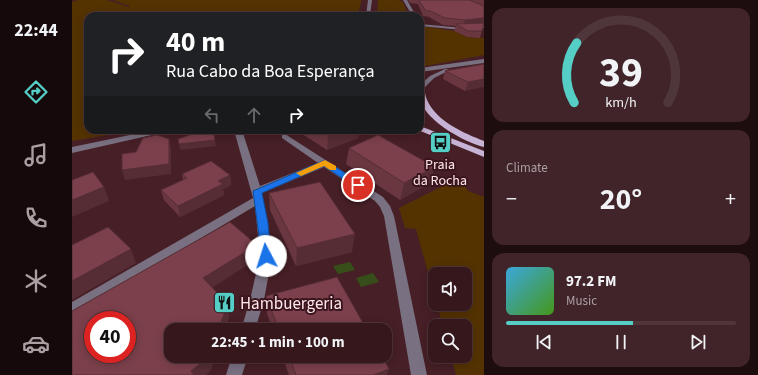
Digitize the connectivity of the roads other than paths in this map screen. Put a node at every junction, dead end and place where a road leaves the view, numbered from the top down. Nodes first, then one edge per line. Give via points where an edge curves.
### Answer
1 (370, 0) edge
2 (405, 0) edge
3 (368, 12) edge
4 (412, 12) edge
5 (424, 25) edge
6 (484, 27) edge
7 (484, 61) edge
8 (466, 64) junction
9 (424, 69) edge
10 (424, 86) edge
11 (424, 98) edge
12 (424, 130) edge
13 (146, 134) edge
14 (237, 134) edge
15 (284, 136) dead end
16 (484, 144) edge
17 (72, 150) edge
18 (484, 154) edge
19 (325, 163) junction
20 (258, 195) junction
21 (72, 309) edge
22 (250, 323) edge
23 (238, 363) edge
24 (234, 375) edge
25 (419, 375) edge

1 - 3 street
2 - 4 street
5 - 6 street via 463,29
7 - 8 street
8 - 9 street
8 - 10 street via 439,73
11 - 16 main road via 428,108 441,121
12 - 18 main road
13 - 17 street
14 - 20 street
15 - 19 street
19 - 20 street
19 - 25 street via 379,199 385,206
20 - 21 street
20 - 22 street via 266,256
23 - 24 street

